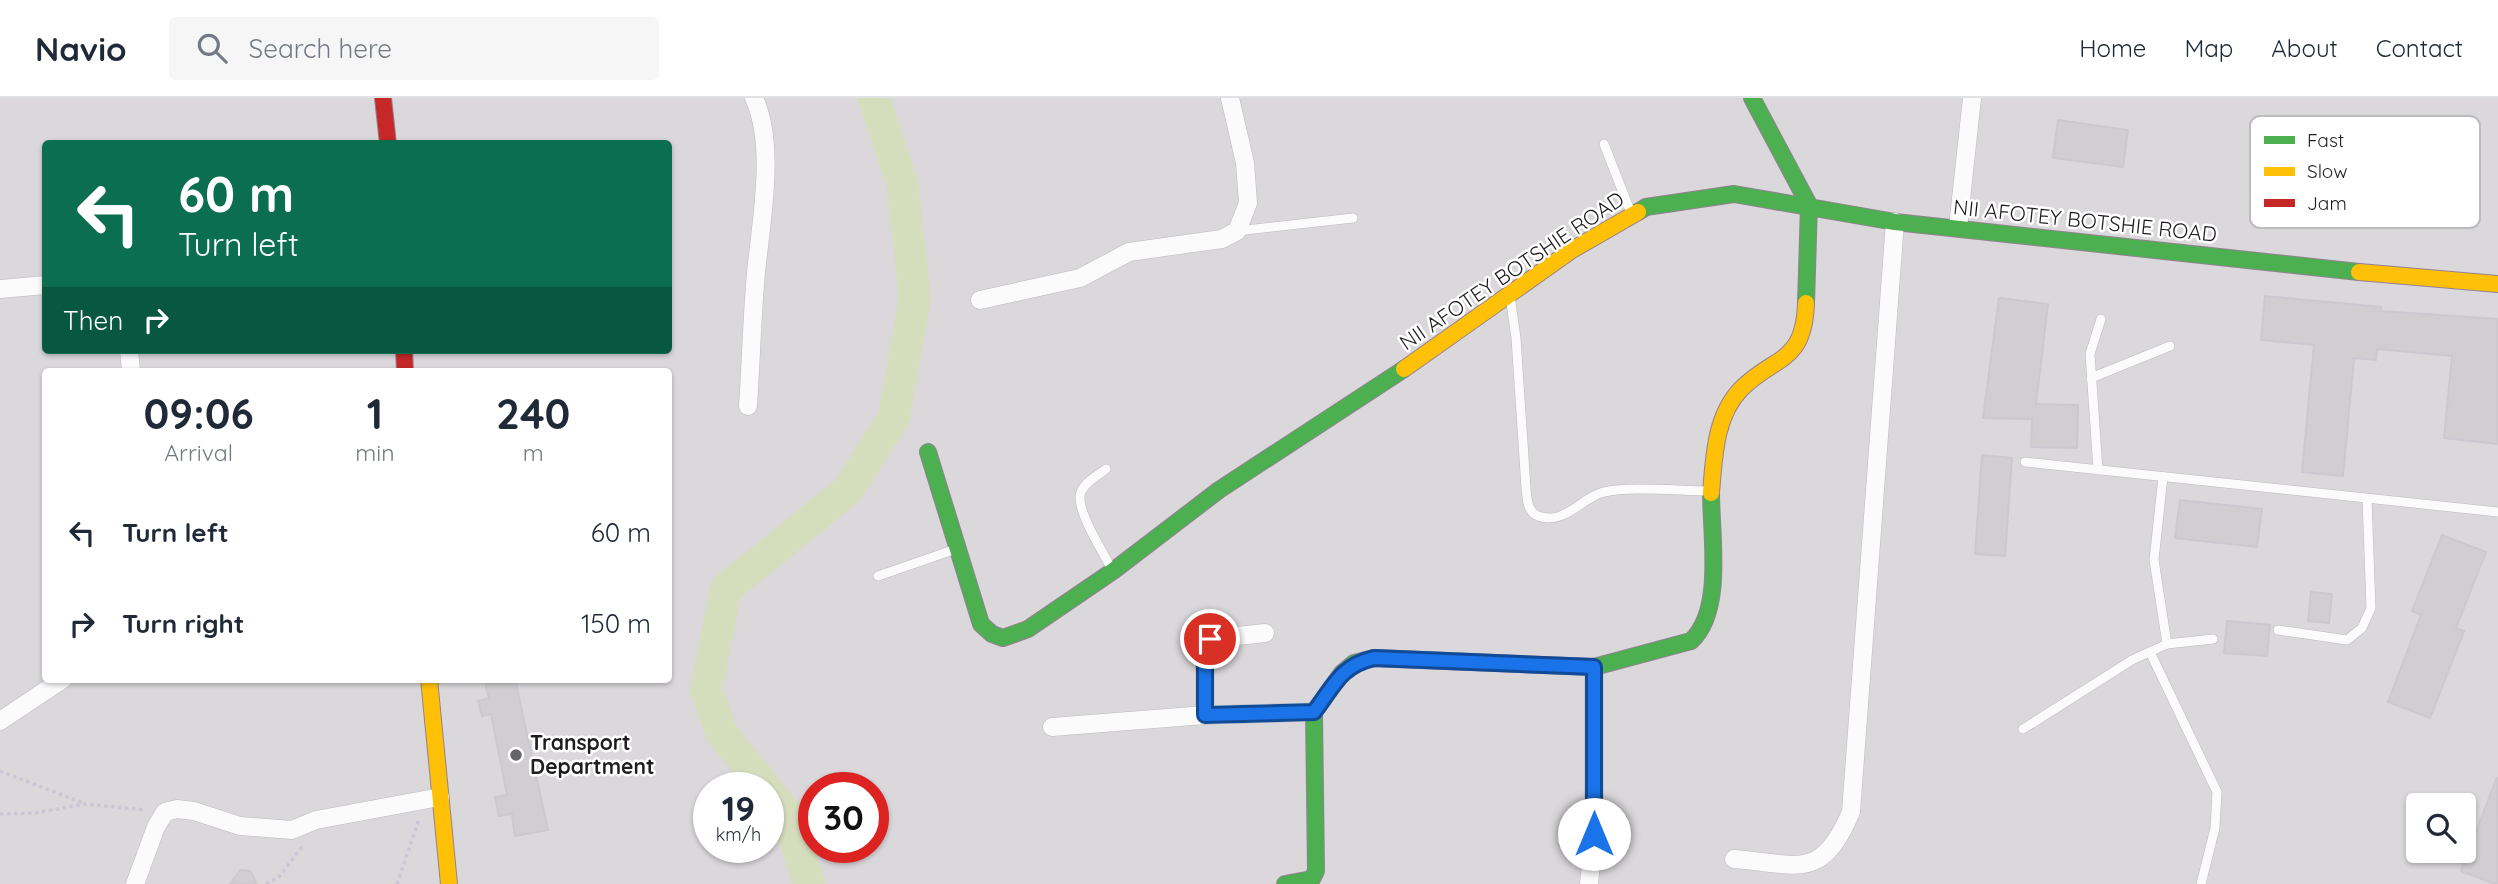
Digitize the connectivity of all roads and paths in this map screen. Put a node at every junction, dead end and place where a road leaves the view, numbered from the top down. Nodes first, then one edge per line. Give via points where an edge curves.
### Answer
1 (383, 98) edge
2 (754, 98) edge
3 (1230, 98) edge
4 (1752, 98) edge
5 (1972, 98) edge
6 (388, 140) edge
7 (1604, 144) dead end
8 (1809, 205) junction
9 (1632, 215) junction
10 (1353, 218) dead end
11 (1895, 222) junction
12 (1958, 227) junction
13 (1237, 230) junction
14 (2498, 284) edge
15 (42, 285) edge
16 (0, 289) edge
17 (1509, 295) junction
18 (980, 300) dead end
19 (2101, 319) dead end
20 (2170, 346) dead end
21 (2091, 378) junction
22 (748, 406) dead end
23 (928, 452) dead end
24 (2025, 462) dead end
25 (1106, 469) dead end
26 (2098, 470) junction
27 (2163, 477) junction
28 (1712, 491) junction
29 (2367, 499) junction
30 (2498, 512) edge
31 (958, 548) junction
32 (1113, 571) junction
33 (878, 576) dead end
34 (2278, 631) dead end
35 (1265, 633) dead end
36 (2213, 639) dead end
37 (2167, 644) junction
38 (2150, 652) junction
39 (1594, 667) junction
40 (57, 683) edge
41 (429, 683) edge
42 (1314, 712) junction
43 (1205, 715) junction
44 (0, 721) edge
45 (1052, 727) dead end
46 (2023, 729) dead end
47 (0, 771) edge
48 (433, 799) junction
49 (85, 804) junction
50 (165, 813) junction
51 (0, 814) edge
52 (323, 818) junction
53 (1734, 859) dead end
54 (135, 884) edge
55 (266, 884) edge
56 (397, 884) edge
57 (449, 884) edge
58 (1284, 884) edge
59 (1589, 884) edge
60 (2201, 884) edge

1 - 6 street
2 - 22 street via 765,137
3 - 13 street via 1245,163 1248,203
4 - 8 street
5 - 12 street
7 - 9 lane
8 - 9 street, NII AFOTEY BOTSHIE ROAD via 1734,194 1646,207
8 - 11 street, NII AFOTEY BOTSHIE ROAD
8 - 28 street via 1805,323 1790,355 1741,389 1724,414
9 - 17 street, NII AFOTEY BOTSHIE ROAD
10 - 13 lane
11 - 12 street, NII AFOTEY BOTSHIE ROAD
11 - 53 street via 1851,812 1839,839 1821,860 1808,865
12 - 14 street, NII AFOTEY BOTSHIE ROAD
13 - 18 street via 1222,239 1129,252 1080,278
15 - 16 street
17 - 28 lane via 1518,351 1527,496 1533,513 1563,515 1608,492
17 - 32 street, NII AFOTEY BOTSHIE ROAD via 1353,405 1302,433 1219,490
19 - 21 lane via 2090,354
20 - 21 lane
21 - 26 lane
23 - 31 street, NII AFOTEY BOTSHIE ROAD
24 - 26 lane
25 - 32 lane via 1080,493 1079,505
26 - 27 lane
27 - 29 lane
27 - 37 lane via 2154,560
28 - 39 street via 1714,582 1712,607 1702,631 1683,644
29 - 30 lane
29 - 34 lane via 2371,608 2362,628 2347,640
31 - 32 street, NII AFOTEY BOTSHIE ROAD via 981,624 999,639 1028,629
31 - 33 lane
35 - 43 street via 1210,639 1205,655
36 - 37 lane
37 - 38 lane
38 - 46 lane
38 - 60 lane via 2217,792 2215,828
39 - 42 street via 1374,658 1354,663 1342,673
39 - 59 street via 1594,834
40 - 44 street
41 - 48 street
42 - 43 street
42 - 58 street via 1316,871 1312,879
43 - 45 street
47 - 49 path
48 - 52 street
48 - 56 path
48 - 57 street
49 - 50 path
49 - 51 path
50 - 52 street via 194,811 240,826 283,831
50 - 54 street
52 - 55 path via 280,876

